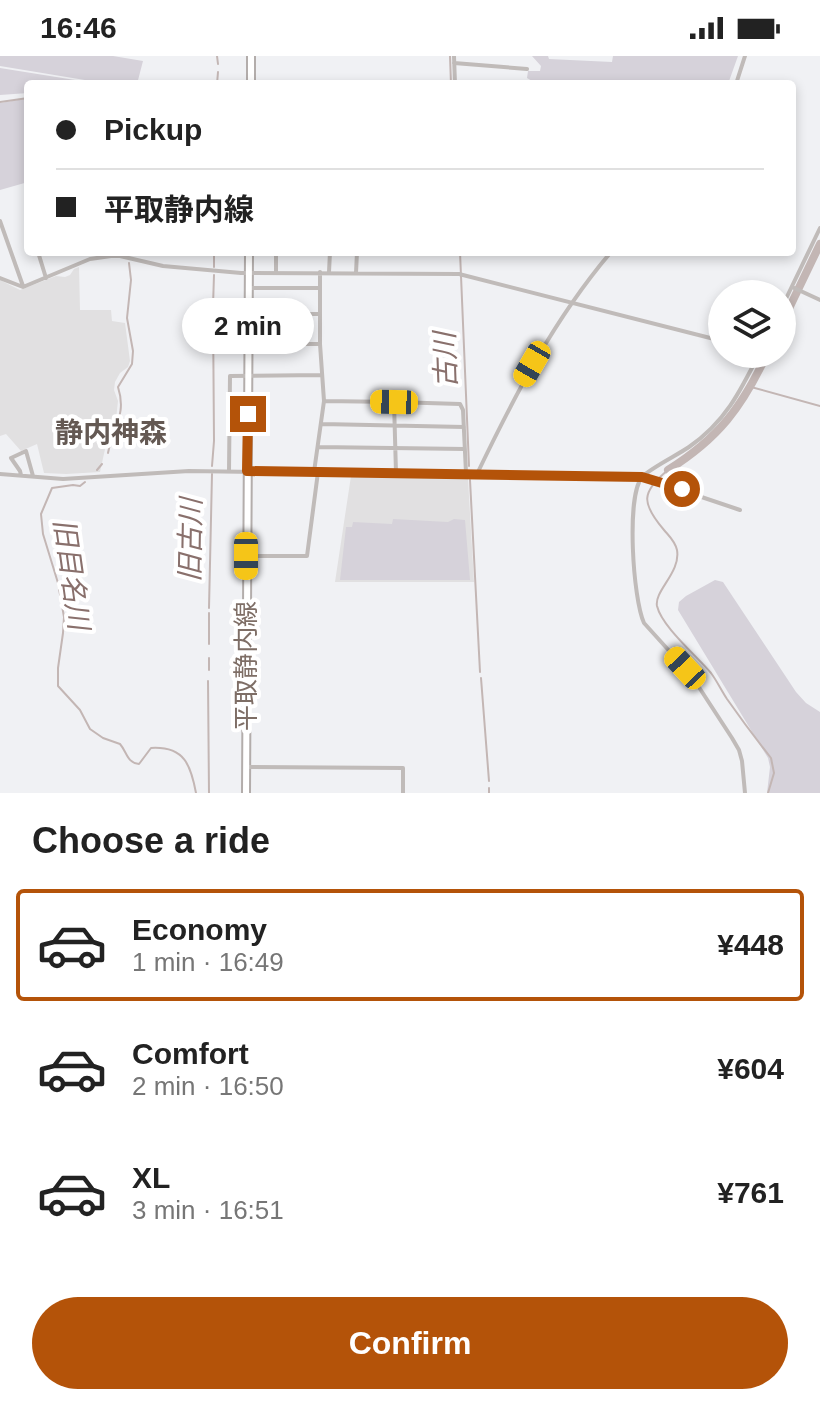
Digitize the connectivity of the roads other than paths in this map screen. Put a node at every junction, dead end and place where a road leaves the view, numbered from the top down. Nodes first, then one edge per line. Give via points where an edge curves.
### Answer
1 (251, 56) edge
2 (454, 56) edge
3 (745, 56) edge
4 (454, 63) junction
5 (527, 69) dead end
6 (251, 80) edge
7 (455, 80) edge
8 (737, 80) edge
9 (0, 221) edge
10 (820, 228) edge
11 (39, 256) edge
12 (249, 256) edge
13 (276, 256) edge
14 (330, 256) edge
15 (357, 256) edge
16 (608, 256) edge
17 (320, 272) junction
18 (329, 272) junction
19 (249, 273) junction
20 (276, 273) junction
21 (356, 273) junction
22 (0, 278) edge
23 (46, 278) junction
24 (796, 281) edge
25 (23, 287) junction
26 (249, 288) junction
27 (320, 288) junction
28 (796, 289) edge
29 (820, 300) edge
30 (571, 304) junction
31 (248, 314) junction
32 (320, 314) junction
33 (708, 338) edge
34 (248, 344) junction
35 (320, 344) junction
36 (752, 368) edge
37 (248, 375) junction
38 (322, 375) junction
39 (324, 401) junction
40 (394, 402) junction
41 (322, 424) junction
42 (394, 425) junction
43 (464, 427) junction
44 (318, 447) junction
45 (395, 448) junction
46 (465, 449) junction
47 (229, 471) junction
48 (247, 471) junction
49 (316, 472) junction
50 (396, 473) junction
51 (466, 473) junction
52 (0, 474) edge
53 (477, 474) junction
54 (21, 475) junction
55 (33, 476) junction
56 (642, 477) junction
57 (740, 510) dead end
58 (246, 556) junction
59 (246, 767) junction
60 (246, 793) edge
61 (403, 793) edge
62 (745, 793) edge

1 - 6 main road
2 - 4 street
3 - 8 street
4 - 5 street
4 - 7 street
9 - 25 street
10 - 24 street
11 - 23 street
12 - 19 main road, 平取静内線
13 - 20 street
14 - 18 street
15 - 21 street
16 - 30 street
17 - 18 street
17 - 20 street
17 - 27 street
18 - 21 street
19 - 20 street
19 - 23 street via 111,256
19 - 26 main road, 平取静内線
21 - 30 street via 461,274
22 - 25 street
23 - 25 street
26 - 27 street
26 - 31 main road, 平取静内線
27 - 32 street
28 - 29 street
30 - 33 street
30 - 53 street via 522,382
31 - 32 street
31 - 34 main road, 平取静内線
32 - 35 street
34 - 35 street
34 - 37 main road, 平取静内線
35 - 38 street
36 - 56 street via 721,419 691,446
37 - 38 street
37 - 47 street via 230,376
37 - 48 main road, 平取静内線
38 - 39 street
39 - 40 street
39 - 41 street
40 - 42 street
40 - 43 street via 456,402 462,406
41 - 42 street
41 - 44 street
42 - 43 street
42 - 45 street
43 - 46 street
44 - 45 street
44 - 49 street
45 - 46 street
45 - 50 street
46 - 51 street
47 - 48 street
47 - 55 street
48 - 49 street
48 - 58 main road, 平取静内線
49 - 50 street
49 - 58 street via 307,556
50 - 51 street
51 - 53 street
52 - 54 street
53 - 56 street
54 - 55 street
54 - 55 street via 11,458 26,451
56 - 57 street
56 - 62 street via 633,519 639,612 691,675 732,738 742,761
58 - 59 main road, 平取静内線
59 - 60 main road, 平取静内線
59 - 61 street via 403,768

